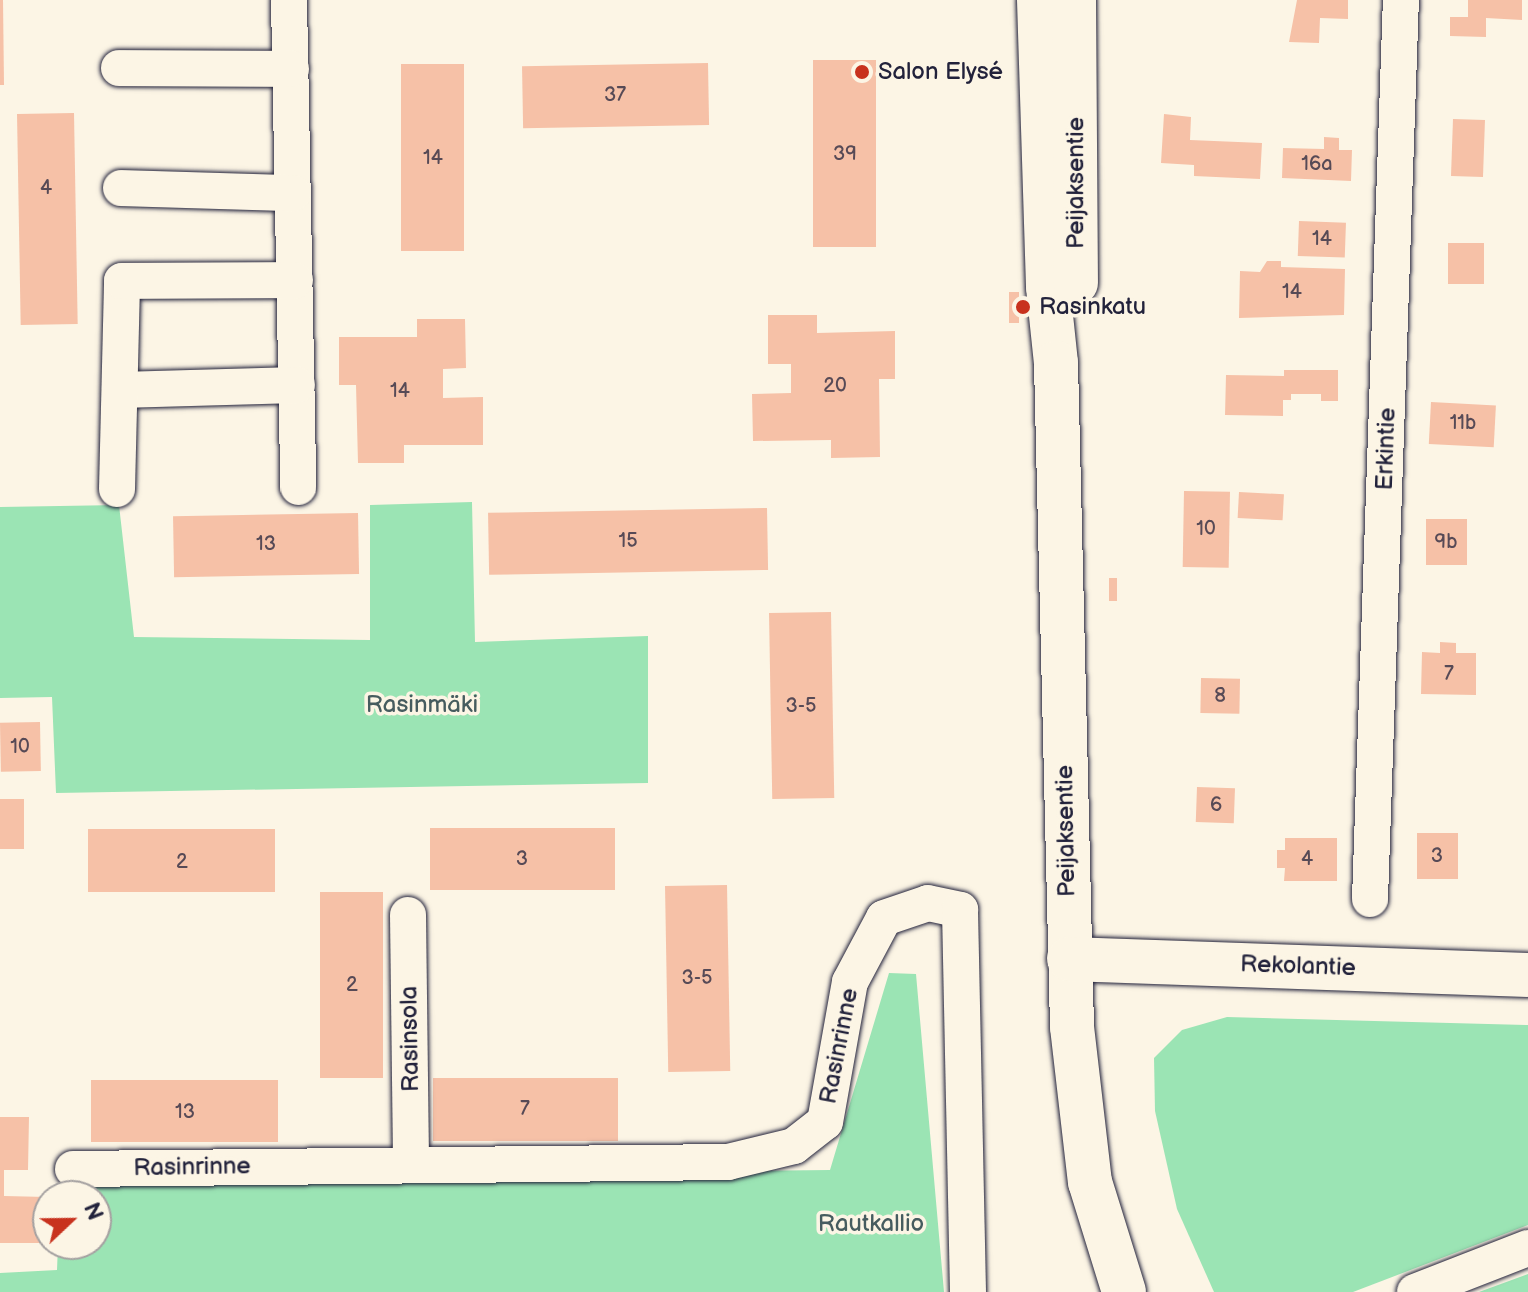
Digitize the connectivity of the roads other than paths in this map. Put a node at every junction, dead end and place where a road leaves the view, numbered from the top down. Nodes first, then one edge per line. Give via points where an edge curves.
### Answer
1 (289, 0) edge
2 (1039, 0) edge
3 (1074, 0) edge
4 (1401, 0) edge
5 (119, 68) dead end
6 (291, 69) junction
7 (121, 188) dead end
8 (293, 193) junction
9 (295, 280) junction
10 (1056, 363) junction
11 (297, 385) junction
12 (120, 390) junction
13 (298, 487) dead end
14 (117, 489) dead end
15 (1370, 899) dead end
16 (408, 915) dead end
17 (1069, 959) junction
18 (1528, 975) edge
19 (411, 1163) junction
20 (73, 1169) dead end
21 (1528, 1248) edge
22 (968, 1292) edge
23 (1124, 1292) edge
24 (1415, 1292) edge

1 - 6 street
2 - 10 main road, Peijaksentie via 1048,287
3 - 10 main road, Peijaksentie via 1076,284
4 - 15 street, Erkintie
5 - 6 street
6 - 8 street
7 - 8 street
8 - 9 street
9 - 11 street
9 - 12 street via 122,281
10 - 17 main road, Peijaksentie
11 - 12 street
11 - 13 street
12 - 14 street
16 - 19 street, Rasinsola
17 - 18 main road, Rekolantie
17 - 23 main road, Peijaksentie via 1080,1126 1090,1182
19 - 20 street, Rasinrinne
19 - 22 street, Rasinrinne via 728,1162 794,1146 825,1122 850,982 884,918 928,903 960,910
21 - 24 street

